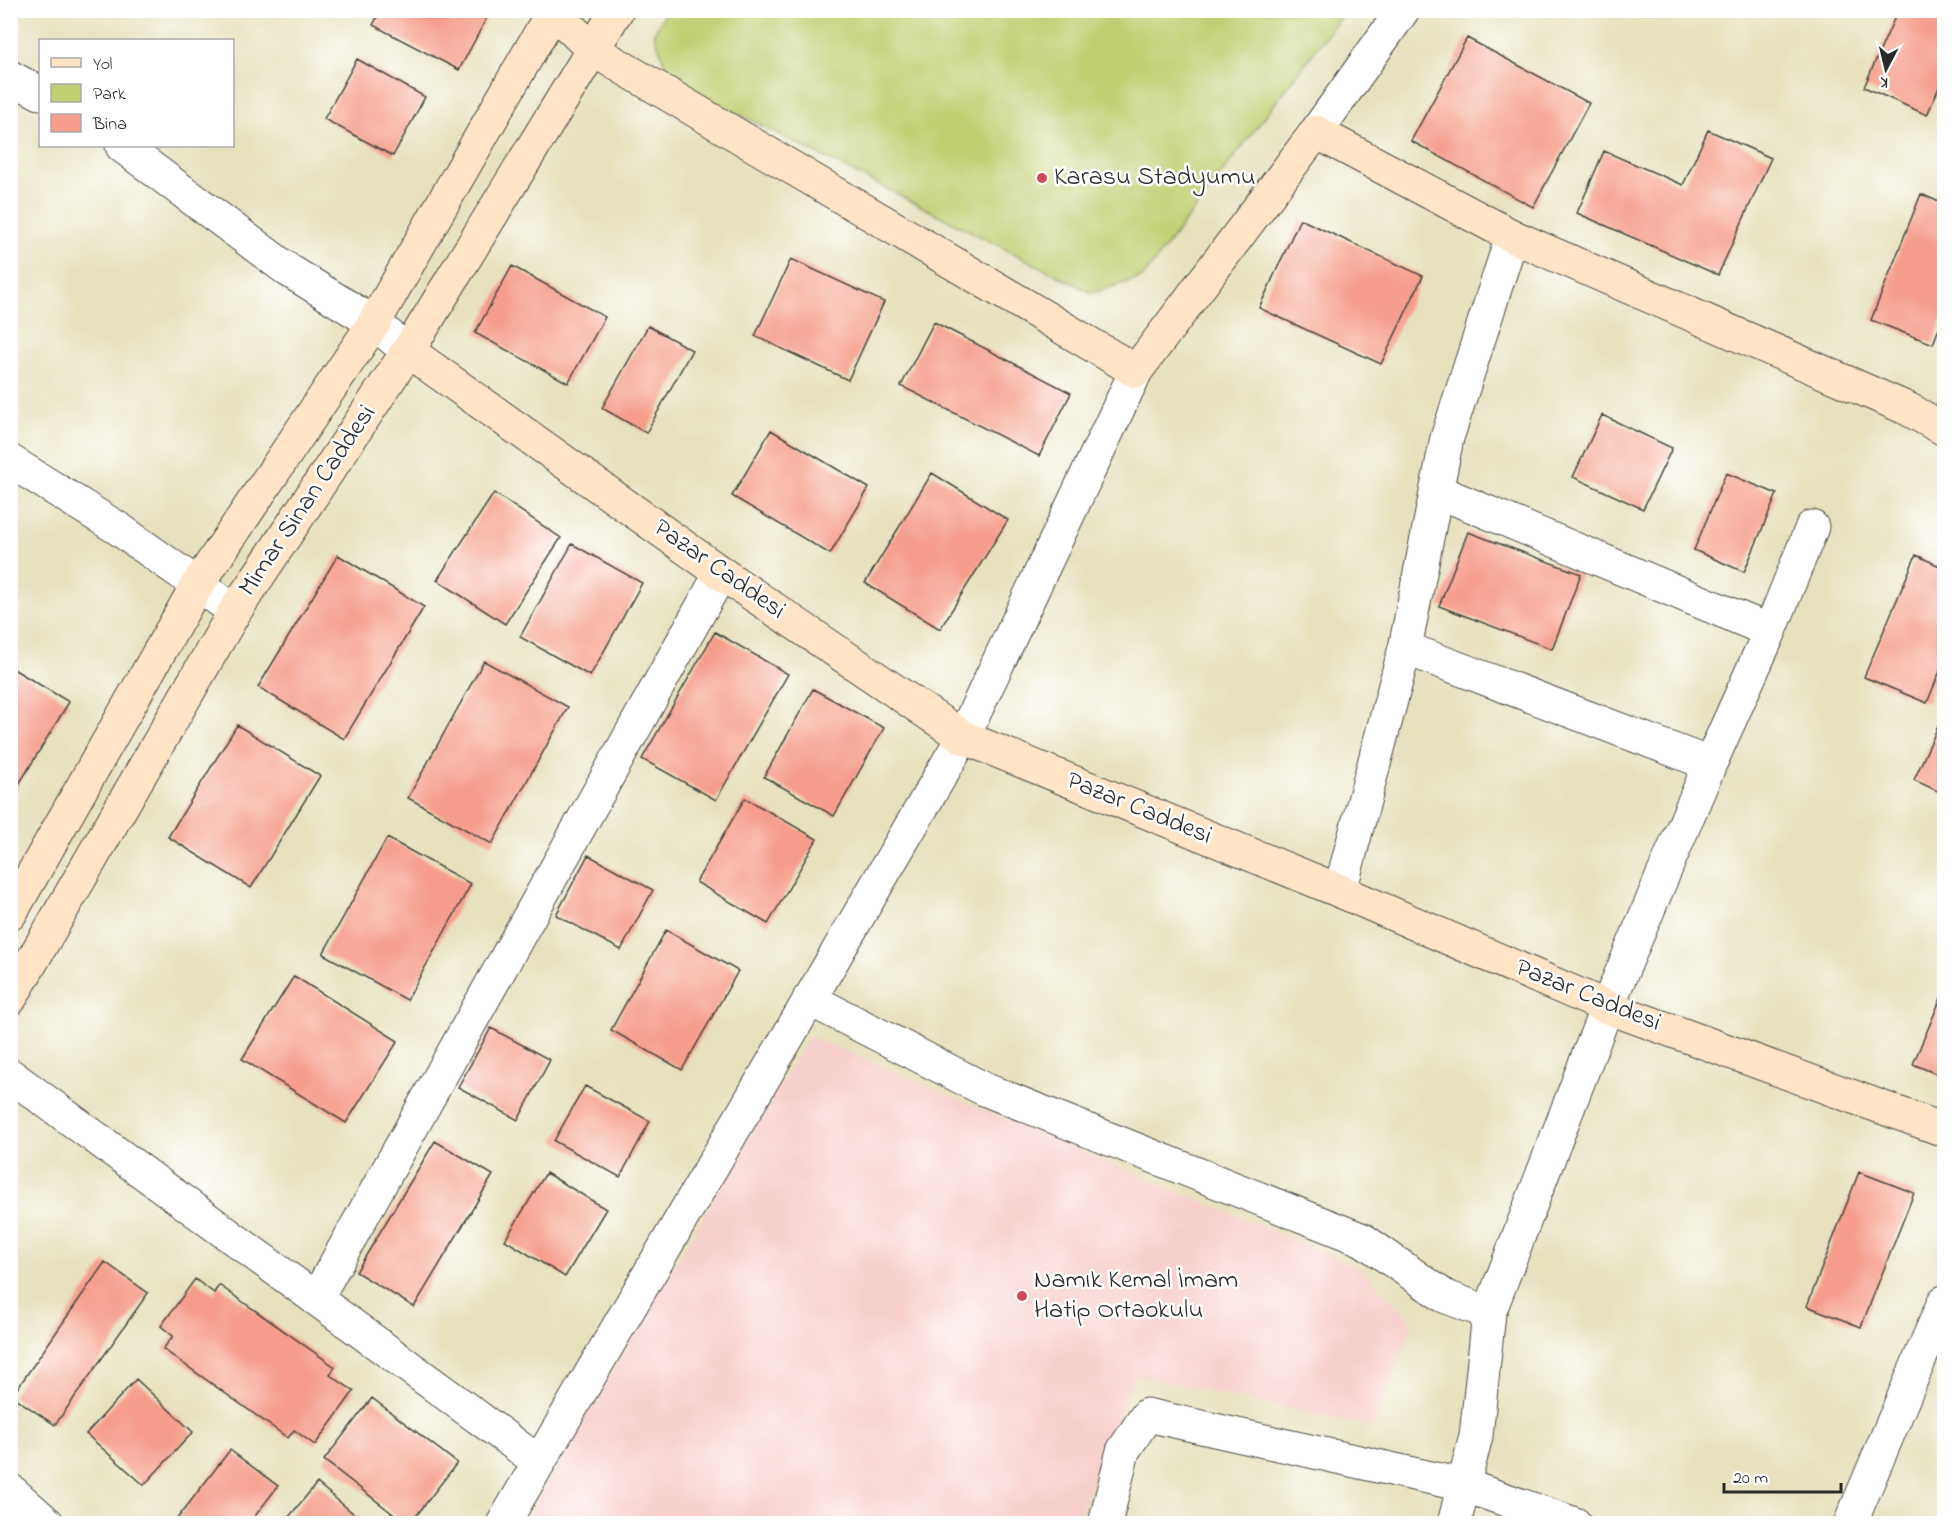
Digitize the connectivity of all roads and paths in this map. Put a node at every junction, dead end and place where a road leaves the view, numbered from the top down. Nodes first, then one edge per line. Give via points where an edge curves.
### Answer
1 (553, 10) edge
2 (617, 10) edge
3 (1403, 10) edge
4 (593, 50) junction
5 (10, 76) edge
6 (39, 92) edge
7 (1316, 132) junction
8 (123, 147) edge
9 (1512, 236) junction
10 (374, 323) junction
11 (408, 351) junction
12 (1136, 371) junction
13 (1944, 429) edge
14 (10, 461) edge
15 (1437, 491) junction
16 (1812, 527) dead end
17 (721, 573) junction
18 (198, 585) junction
19 (235, 611) junction
20 (1770, 631) junction
21 (1405, 648) junction
22 (963, 737) junction
23 (1710, 764) junction
24 (1340, 891) junction
25 (10, 914) edge
26 (10, 999) edge
27 (809, 999) junction
28 (1607, 1007) junction
29 (10, 1075) edge
30 (1944, 1130) edge
31 (316, 1299) junction
32 (1944, 1302) edge
33 (1489, 1313) junction
34 (539, 1462) junction
35 (1463, 1485) junction
36 (10, 1490) edge
37 (48, 1524) edge
38 (503, 1524) edge
39 (1105, 1524) edge
40 (1454, 1524) edge
41 (1575, 1524) edge
42 (1850, 1524) edge

1 - 4 main road
1 - 10 main road, Mimar Sinan Caddesi
2 - 4 main road, Mimar Sinan Caddesi
3 - 7 street
4 - 11 main road, Mimar Sinan Caddesi
4 - 12 main road
5 - 6 street
7 - 9 main road
7 - 12 main road
8 - 10 street via 288,270
9 - 13 main road via 1908,409
9 - 15 street via 1447,438
10 - 11 street
10 - 18 main road, Mimar Sinan Caddesi
11 - 17 main road, Pazar Caddesi
11 - 19 main road, Mimar Sinan Caddesi
12 - 22 street
14 - 18 street via 119,529
15 - 20 street
15 - 21 street
16 - 20 street
17 - 22 main road, Pazar Caddesi
17 - 31 street
18 - 19 street
18 - 25 main road, Mimar Sinan Caddesi
19 - 26 main road, Mimar Sinan Caddesi
20 - 23 street
21 - 23 street
21 - 24 street
22 - 24 main road, Pazar Caddesi
22 - 27 street
23 - 28 street
24 - 28 main road, Pazar Caddesi
27 - 33 street via 984,1089 1364,1240 1444,1296
27 - 34 street
28 - 30 main road, Pazar Caddesi
28 - 33 street
29 - 31 street
31 - 34 street
32 - 42 street
33 - 35 street via 1476,1436
34 - 38 street
35 - 39 street via 1147,1415 1123,1451
35 - 40 street
35 - 41 street
36 - 37 street

